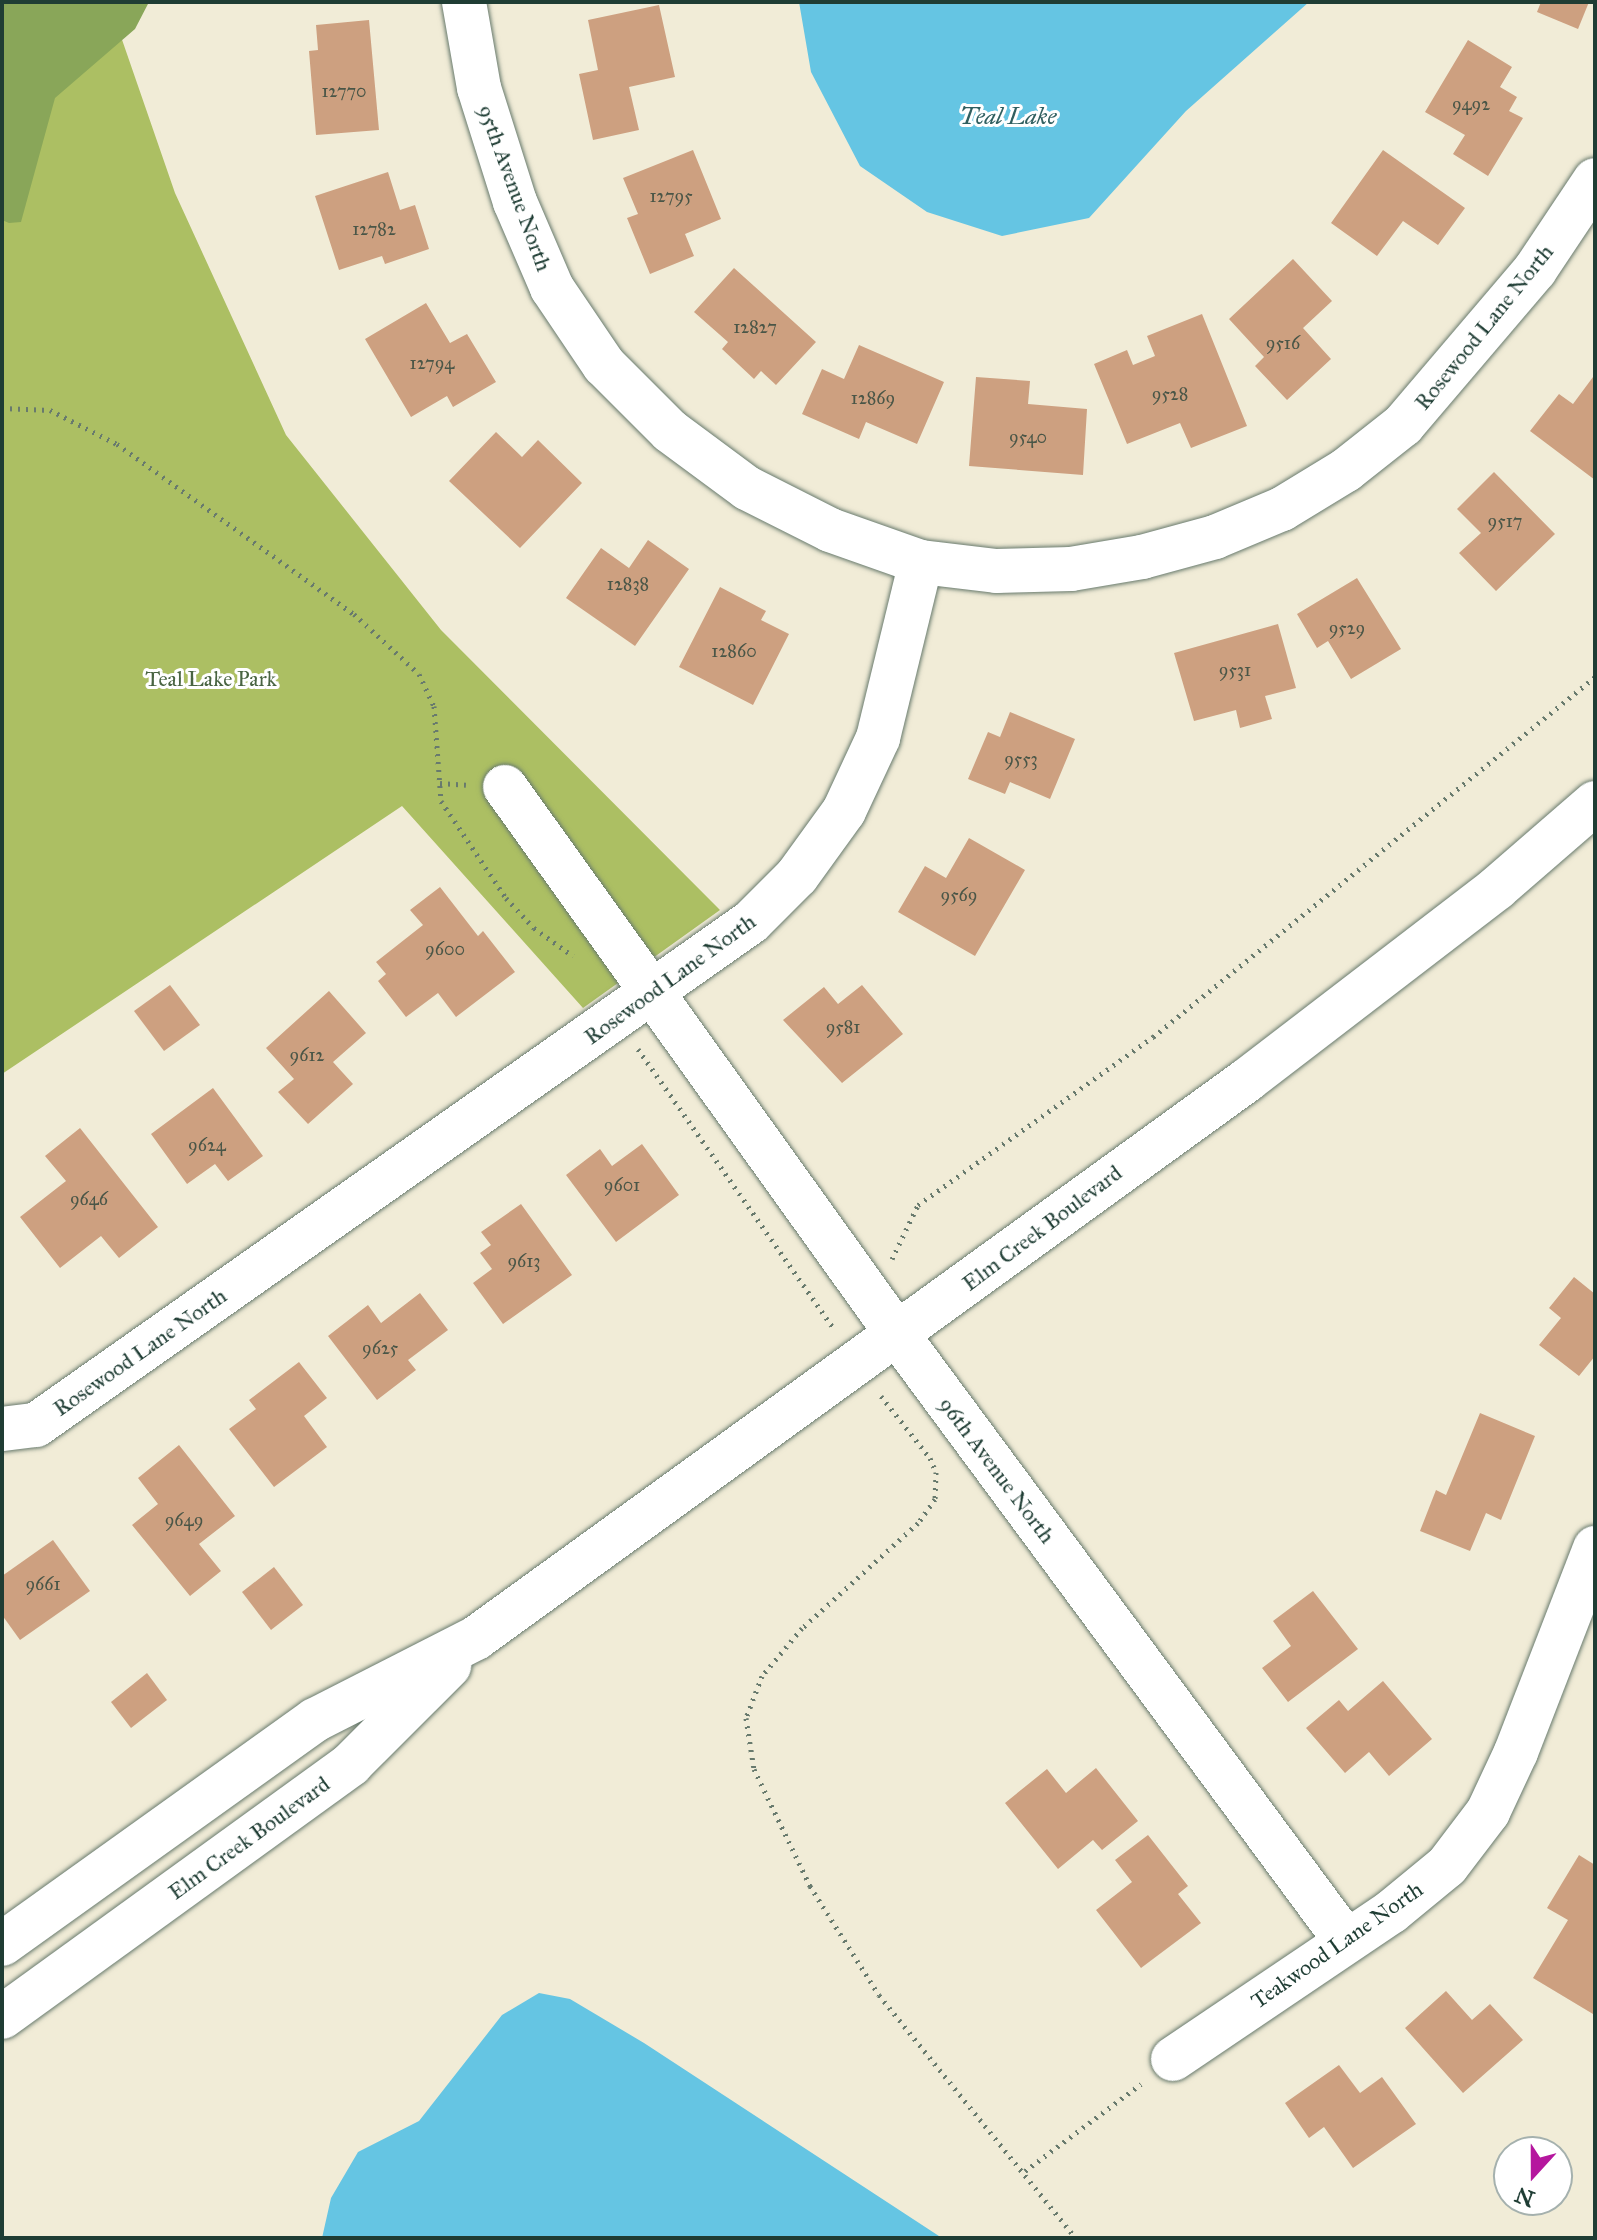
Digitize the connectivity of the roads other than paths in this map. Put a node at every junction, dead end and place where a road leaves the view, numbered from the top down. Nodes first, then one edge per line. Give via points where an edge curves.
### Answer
1 (464, 2) edge
2 (1595, 180) edge
3 (921, 562) junction
4 (505, 787) dead end
5 (1595, 803) edge
6 (652, 995) junction
7 (897, 1334) junction
8 (2, 1429) edge
9 (1595, 1548) edge
10 (476, 1638) junction
11 (1346, 1941) junction
12 (2, 1944) edge
13 (2, 2017) edge
14 (1173, 2059) road end

1 - 3 street, 95th Avenue North via 479,88 515,202 552,288 604,365 670,431 747,488 830,530
2 - 3 street, Rosewood Lane North via 1535,270 1403,425 1346,470 1282,509 1215,537 1071,569 996,571
3 - 6 street, Rosewood Lane North via 878,738 844,811 797,876 751,922
4 - 6 street, 96th Avenue North
5 - 7 street, Elm Creek Boulevard via 1497,888 1247,1080
6 - 7 street, 96th Avenue North
6 - 8 street, Rosewood Lane North via 36,1425
7 - 10 street, Elm Creek Boulevard
7 - 11 street, 96th Avenue North
9 - 11 street, Teakwood Lane North via 1488,1812 1447,1866
10 - 12 street, Elm Creek Boulevard via 315,1720
10 - 13 street, Elm Creek Boulevard via 351,1764
11 - 14 street, Teakwood Lane North

